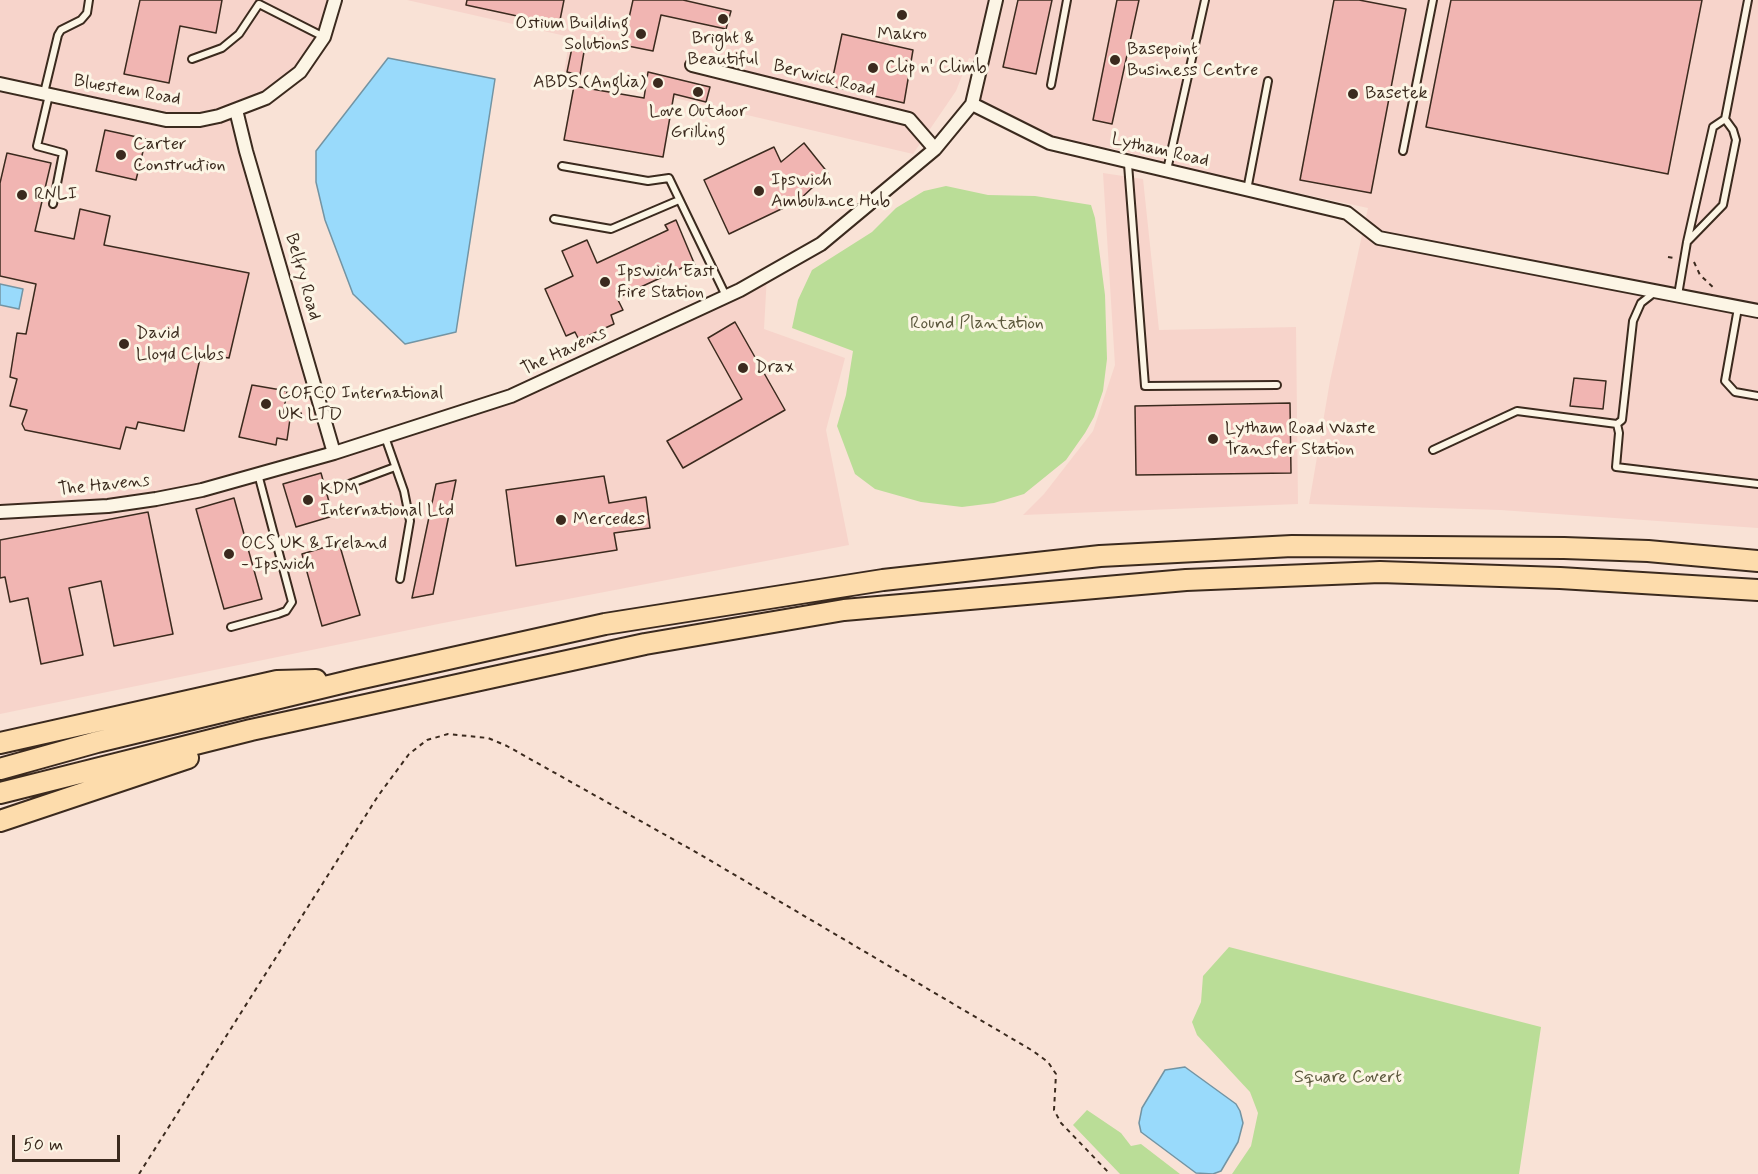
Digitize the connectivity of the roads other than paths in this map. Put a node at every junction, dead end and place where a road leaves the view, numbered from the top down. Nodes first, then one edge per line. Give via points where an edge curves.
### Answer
1 (89, 0) edge
2 (335, 0) edge
3 (996, 0) edge
4 (1067, 0) edge
5 (1205, 0) edge
6 (1433, 0) edge
7 (1748, 0) edge
8 (259, 2) edge
9 (324, 37) junction
10 (192, 59) dead end
11 (692, 65) dead end
12 (1268, 81) dead end
13 (0, 84) edge
14 (1051, 85) dead end
15 (47, 94) junction
16 (972, 104) junction
17 (236, 110) junction
18 (1725, 118) junction
19 (935, 149) junction
20 (1402, 151) dead end
21 (1128, 164) junction
22 (562, 166) dead end
23 (1167, 170) junction
24 (1247, 190) junction
25 (679, 200) junction
26 (53, 204) dead end
27 (554, 219) dead end
28 (1687, 242) junction
29 (1655, 291) junction
30 (726, 296) junction
31 (1678, 296) junction
32 (1738, 307) junction
33 (1758, 311) edge
34 (1277, 385) dead end
35 (1758, 396) edge
36 (1617, 424) junction
37 (385, 437) junction
38 (1433, 450) dead end
39 (334, 453) junction
40 (395, 467) junction
41 (257, 474) junction
42 (1758, 484) edge
43 (341, 487) dead end
44 (0, 512) edge
45 (1758, 561) edge
46 (400, 579) dead end
47 (1758, 590) edge
48 (231, 627) dead end
49 (358, 679) junction
50 (251, 730) junction
51 (0, 743) edge
52 (0, 769) edge
53 (0, 794) edge
54 (0, 821) edge

1 - 15 lane via 81,20 58,35
2 - 9 street, Bluestem Road
3 - 16 street, The Havens
4 - 14 lane
5 - 23 lane
6 - 20 lane
7 - 18 lane
8 - 9 lane
8 - 10 lane via 239,33 222,48
9 - 17 street, Bluestem Road via 300,72 284,86
11 - 19 street, Berwick Road via 909,119
12 - 24 lane
13 - 15 street, Bluestem Road
15 - 17 street, Bluestem Road via 166,120 200,120
15 - 26 lane via 37,146 63,153
16 - 19 street, The Havens
16 - 21 street, Lytham Road via 1050,143
17 - 39 street, Belfry Road
18 - 28 lane via 1713,127
18 - 28 lane via 1736,140 1722,205
19 - 30 street, The Havens via 822,244
21 - 23 street, Lytham Road
21 - 34 lane via 1145,386
22 - 25 lane via 648,181 669,178
23 - 24 street, Lytham Road
24 - 29 street, Lytham Road via 1347,213 1379,238
25 - 27 lane via 611,229
25 - 30 lane
28 - 31 lane
29 - 31 street
29 - 36 lane via 1641,303 1633,321 1622,420
30 - 37 street, The Havens via 511,396
31 - 32 street
32 - 33 street
32 - 35 lane via 1725,381 1735,393
36 - 38 lane via 1517,411
36 - 42 lane via 1620,433 1616,467
37 - 39 street, The Havens
37 - 40 lane
39 - 41 street, The Havens
40 - 43 lane
40 - 46 lane via 410,521
41 - 44 street, The Havens via 156,499
41 - 48 lane via 292,602 286,611
45 - 49 highway via 1564,548 1304,546 1100,556 883,580 605,624
47 - 50 highway via 1380,572 1186,580 844,610 645,644
49 - 51 highway via 277,681
49 - 52 highway
50 - 53 highway
50 - 54 highway via 205,752

